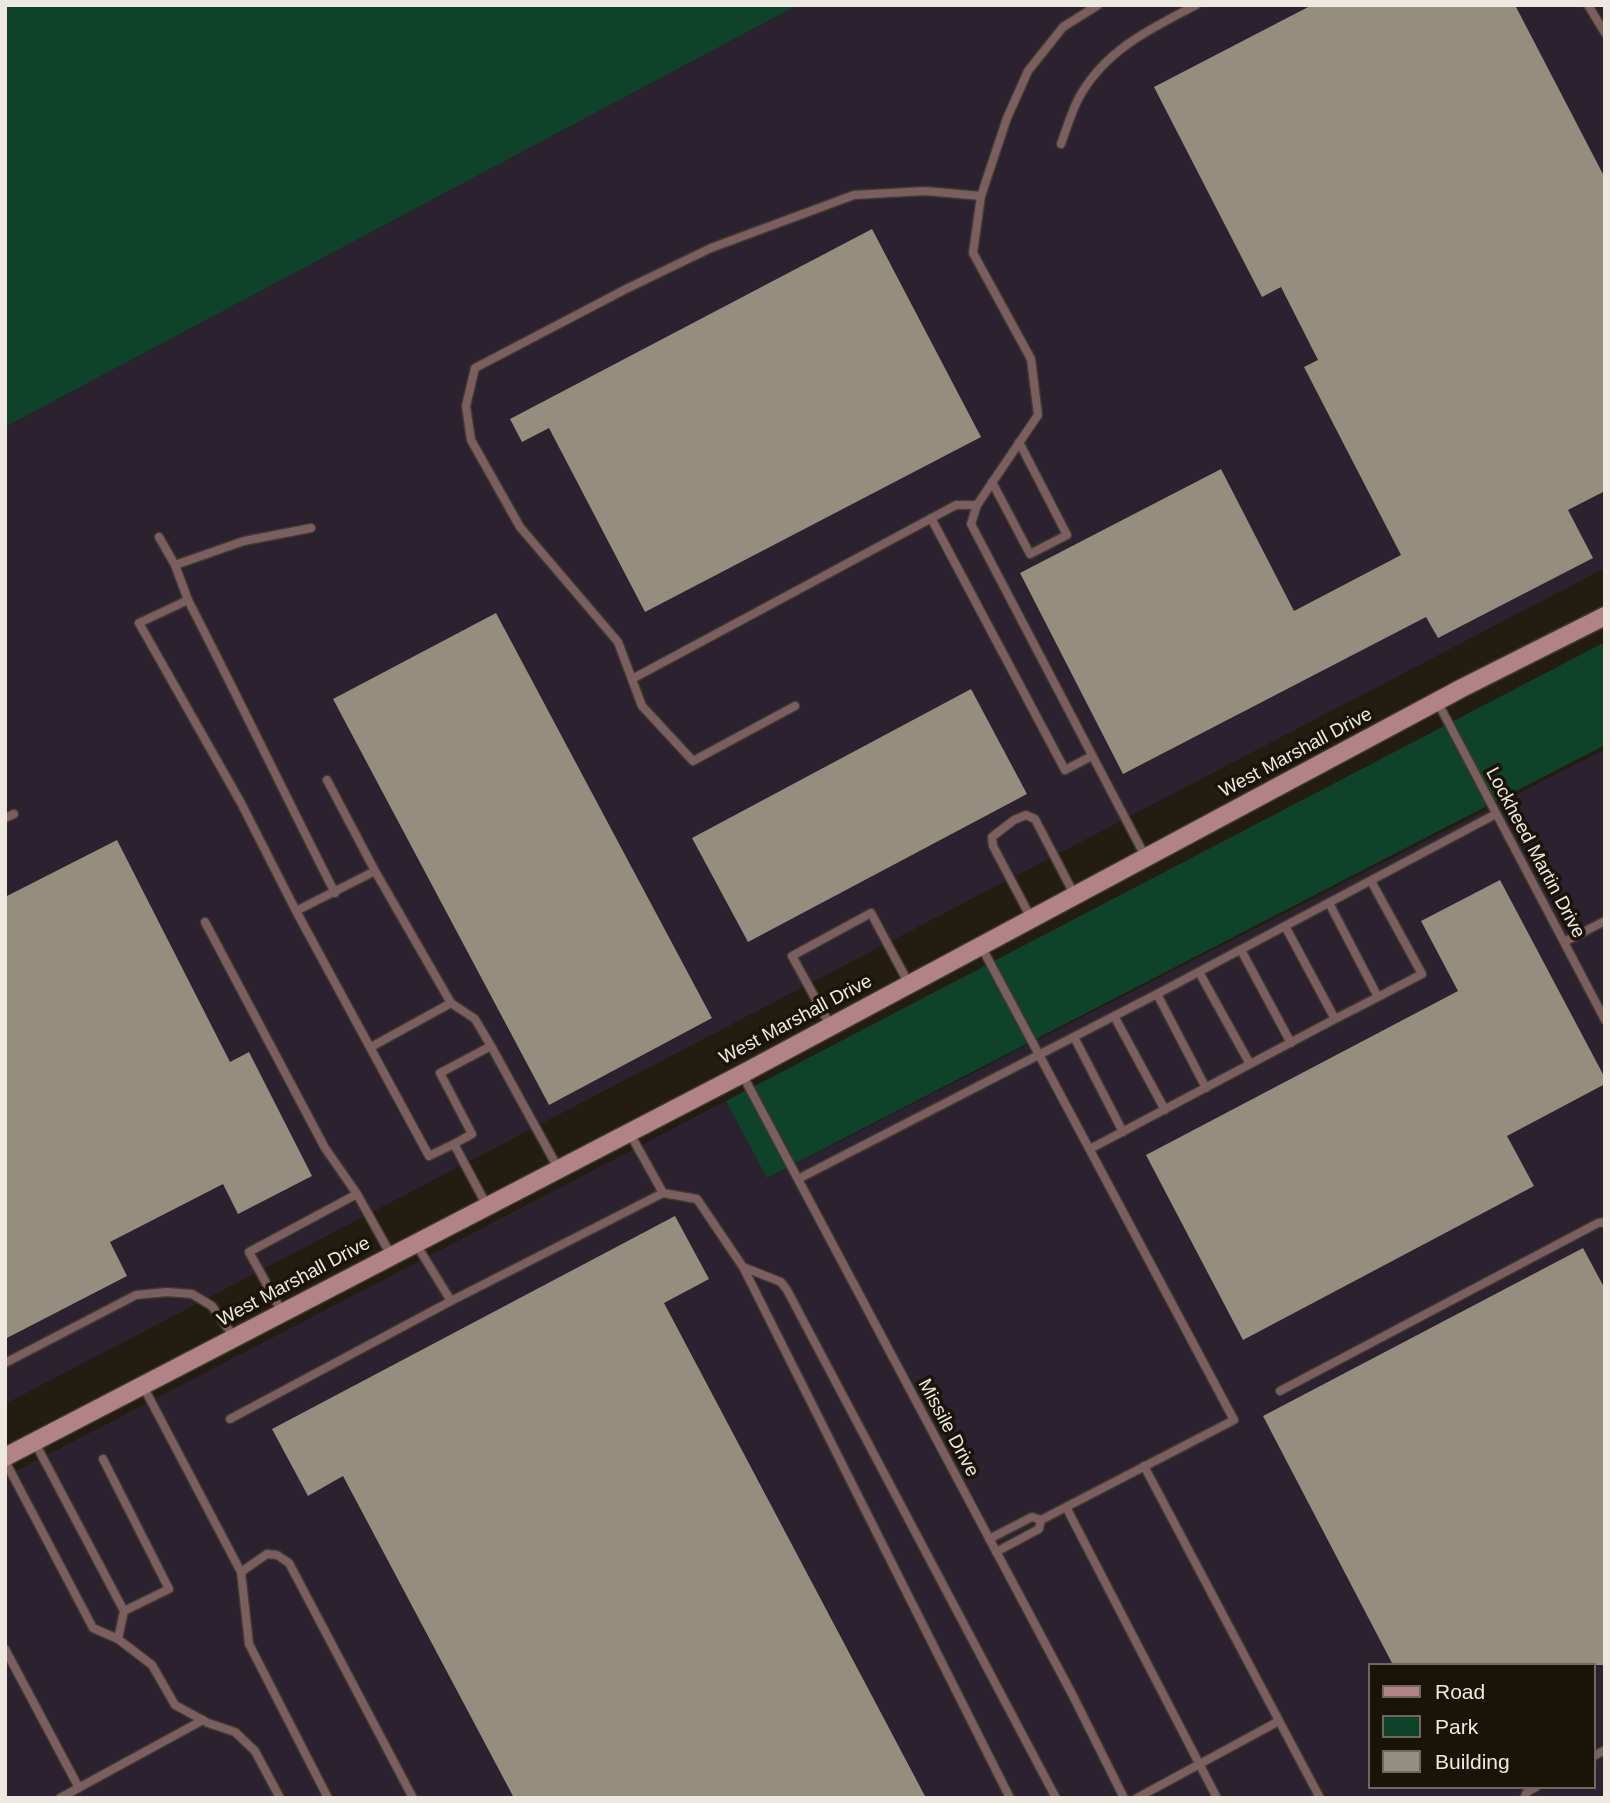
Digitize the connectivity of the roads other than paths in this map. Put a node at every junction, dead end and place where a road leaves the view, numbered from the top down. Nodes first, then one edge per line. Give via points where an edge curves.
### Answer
1 (1098, 5) edge
2 (1196, 5) edge
3 (1588, 5) edge
4 (1605, 33) edge
5 (1061, 144) dead end
6 (981, 196) junction
7 (1019, 442) junction
8 (992, 482) junction
9 (977, 505) junction
10 (931, 518) junction
11 (312, 528) dead end
12 (159, 537) dead end
13 (175, 565) junction
14 (188, 600) junction
15 (1605, 616) edge
16 (632, 679) junction
17 (1437, 701) junction
18 (795, 706) dead end
19 (1092, 756) junction
20 (327, 780) dead end
21 (14, 814) dead end
22 (1496, 814) junction
23 (5, 818) edge
24 (1146, 858) junction
25 (375, 870) junction
26 (1371, 881) junction
27 (335, 893) junction
28 (1075, 896) junction
29 (1329, 903) junction
30 (296, 911) junction
31 (1031, 919) junction
32 (1605, 921) edge
33 (205, 922) dead end
34 (1285, 926) junction
35 (1564, 942) junction
36 (981, 946) junction
37 (1241, 950) junction
38 (1199, 972) junction
39 (909, 984) junction
40 (1157, 994) junction
41 (1378, 997) junction
42 (451, 1003) junction
43 (1114, 1016) junction
44 (1335, 1019) junction
45 (1605, 1020) edge
46 (830, 1025) junction
47 (1074, 1037) junction
48 (1291, 1043) junction
49 (491, 1046) junction
50 (372, 1047) junction
51 (1039, 1055) junction
52 (1250, 1064) junction
53 (742, 1074) junction
54 (1206, 1088) junction
55 (1165, 1110) junction
56 (629, 1132) junction
57 (1123, 1132) junction
58 (454, 1144) junction
59 (1090, 1149) junction
60 (559, 1169) junction
61 (797, 1179) junction
62 (663, 1193) junction
63 (357, 1194) junction
64 (487, 1206) junction
65 (1605, 1222) edge
66 (416, 1242) junction
67 (391, 1255) junction
68 (743, 1267) junction
69 (451, 1301) junction
70 (282, 1312) junction
71 (234, 1337) junction
72 (5, 1363) edge
73 (143, 1385) junction
74 (1280, 1391) dead end
75 (230, 1419) dead end
76 (34, 1441) junction
77 (5, 1459) edge
78 (103, 1459) dead end
79 (1144, 1466) junction
80 (1066, 1507) junction
81 (1041, 1520) junction
82 (989, 1539) junction
83 (996, 1552) junction
84 (241, 1572) junction
85 (124, 1611) junction
86 (118, 1639) junction
87 (5, 1649) edge
88 (203, 1720) junction
89 (1279, 1721) junction
90 (1199, 1763) junction
91 (79, 1788) junction
92 (60, 1798) edge
93 (280, 1798) edge
94 (328, 1798) edge
95 (413, 1798) edge
96 (1010, 1798) edge
97 (1056, 1798) edge
98 (1124, 1798) edge
99 (1136, 1798) edge
100 (1217, 1798) edge
101 (1320, 1798) edge

1 - 6 lane via 1063,27 1028,71
2 - 5 lane via 1110,56 1081,94
3 - 4 lane
6 - 7 lane via 973,253 1031,359 1038,415
6 - 16 lane via 925,191 855,195 711,248 475,368 466,406 471,440 520,527 618,642
7 - 8 lane
7 - 8 lane via 1067,535 1030,554
8 - 9 lane
9 - 10 lane via 956,505
9 - 19 lane via 971,524
10 - 16 lane
10 - 19 lane via 1065,770
11 - 13 lane via 244,541
12 - 13 lane
13 - 14 lane
14 - 27 lane
14 - 30 lane via 139,623
15 - 17 main road, West Marshall Drive
16 - 18 lane via 642,706 692,761
17 - 22 lane, Lockheed Martin Drive
17 - 24 main road, West Marshall Drive
19 - 24 lane
20 - 25 lane
21 - 23 lane
22 - 26 lane
22 - 35 lane, Lockheed Martin Drive
24 - 28 main road, West Marshall Drive
25 - 27 lane
25 - 42 lane
26 - 29 lane
26 - 41 lane via 1422,974
27 - 30 lane
28 - 31 main road, West Marshall Drive
28 - 31 lane via 1035,820 1026,815 1014,820 992,837 993,846
29 - 34 lane
29 - 41 lane
30 - 50 lane
31 - 36 main road, West Marshall Drive
32 - 35 lane
33 - 63 lane via 325,1149
34 - 37 lane
34 - 44 lane
35 - 45 lane, Lockheed Martin Drive
36 - 39 main road, West Marshall Drive
36 - 51 lane
37 - 38 lane
37 - 48 lane
38 - 40 lane
38 - 52 lane
39 - 46 main road, West Marshall Drive
39 - 46 lane via 871,914 792,956
40 - 43 lane
40 - 54 lane
41 - 44 lane
42 - 49 lane via 475,1019
42 - 50 lane
43 - 47 lane
43 - 55 lane
44 - 48 lane
46 - 53 main road, West Marshall Drive
47 - 51 lane
47 - 57 lane
48 - 52 lane
49 - 58 lane via 440,1073 472,1134
49 - 60 lane
50 - 58 lane via 429,1156
51 - 59 lane
51 - 61 lane
52 - 54 lane
53 - 56 main road, West Marshall Drive
53 - 61 lane, Missile Drive
54 - 55 lane
55 - 57 lane
56 - 60 main road, West Marshall Drive
56 - 62 lane
57 - 59 lane
58 - 64 lane
59 - 79 lane via 1234,1420
60 - 64 main road, West Marshall Drive
61 - 82 lane, Missile Drive
62 - 68 lane via 697,1199
62 - 69 lane
63 - 67 lane
63 - 70 lane via 249,1252
64 - 66 main road, West Marshall Drive
65 - 74 lane
66 - 67 main road, West Marshall Drive
66 - 69 lane
67 - 70 main road, West Marshall Drive
68 - 96 lane
68 - 97 lane via 781,1282 787,1290
69 - 75 lane
70 - 71 main road, West Marshall Drive
71 - 72 lane via 212,1306 192,1294 136,1295
71 - 73 main road, West Marshall Drive
73 - 76 main road, West Marshall Drive
73 - 84 lane
76 - 77 main road, West Marshall Drive
76 - 85 lane
77 - 86 lane via 93,1628
78 - 85 lane via 169,1589
79 - 80 lane
79 - 89 lane
80 - 81 lane
80 - 90 lane
81 - 82 lane via 1032,1517
81 - 83 lane via 1039,1530
82 - 83 lane, Missile Drive
83 - 98 lane, Missile Drive
84 - 94 lane via 249,1644
84 - 95 lane via 267,1554 289,1563
85 - 86 lane
86 - 88 lane via 152,1665 175,1705
87 - 91 lane
88 - 91 lane
88 - 93 lane via 235,1732 255,1751
89 - 90 lane
89 - 101 lane
90 - 99 lane
90 - 100 lane
91 - 92 lane

